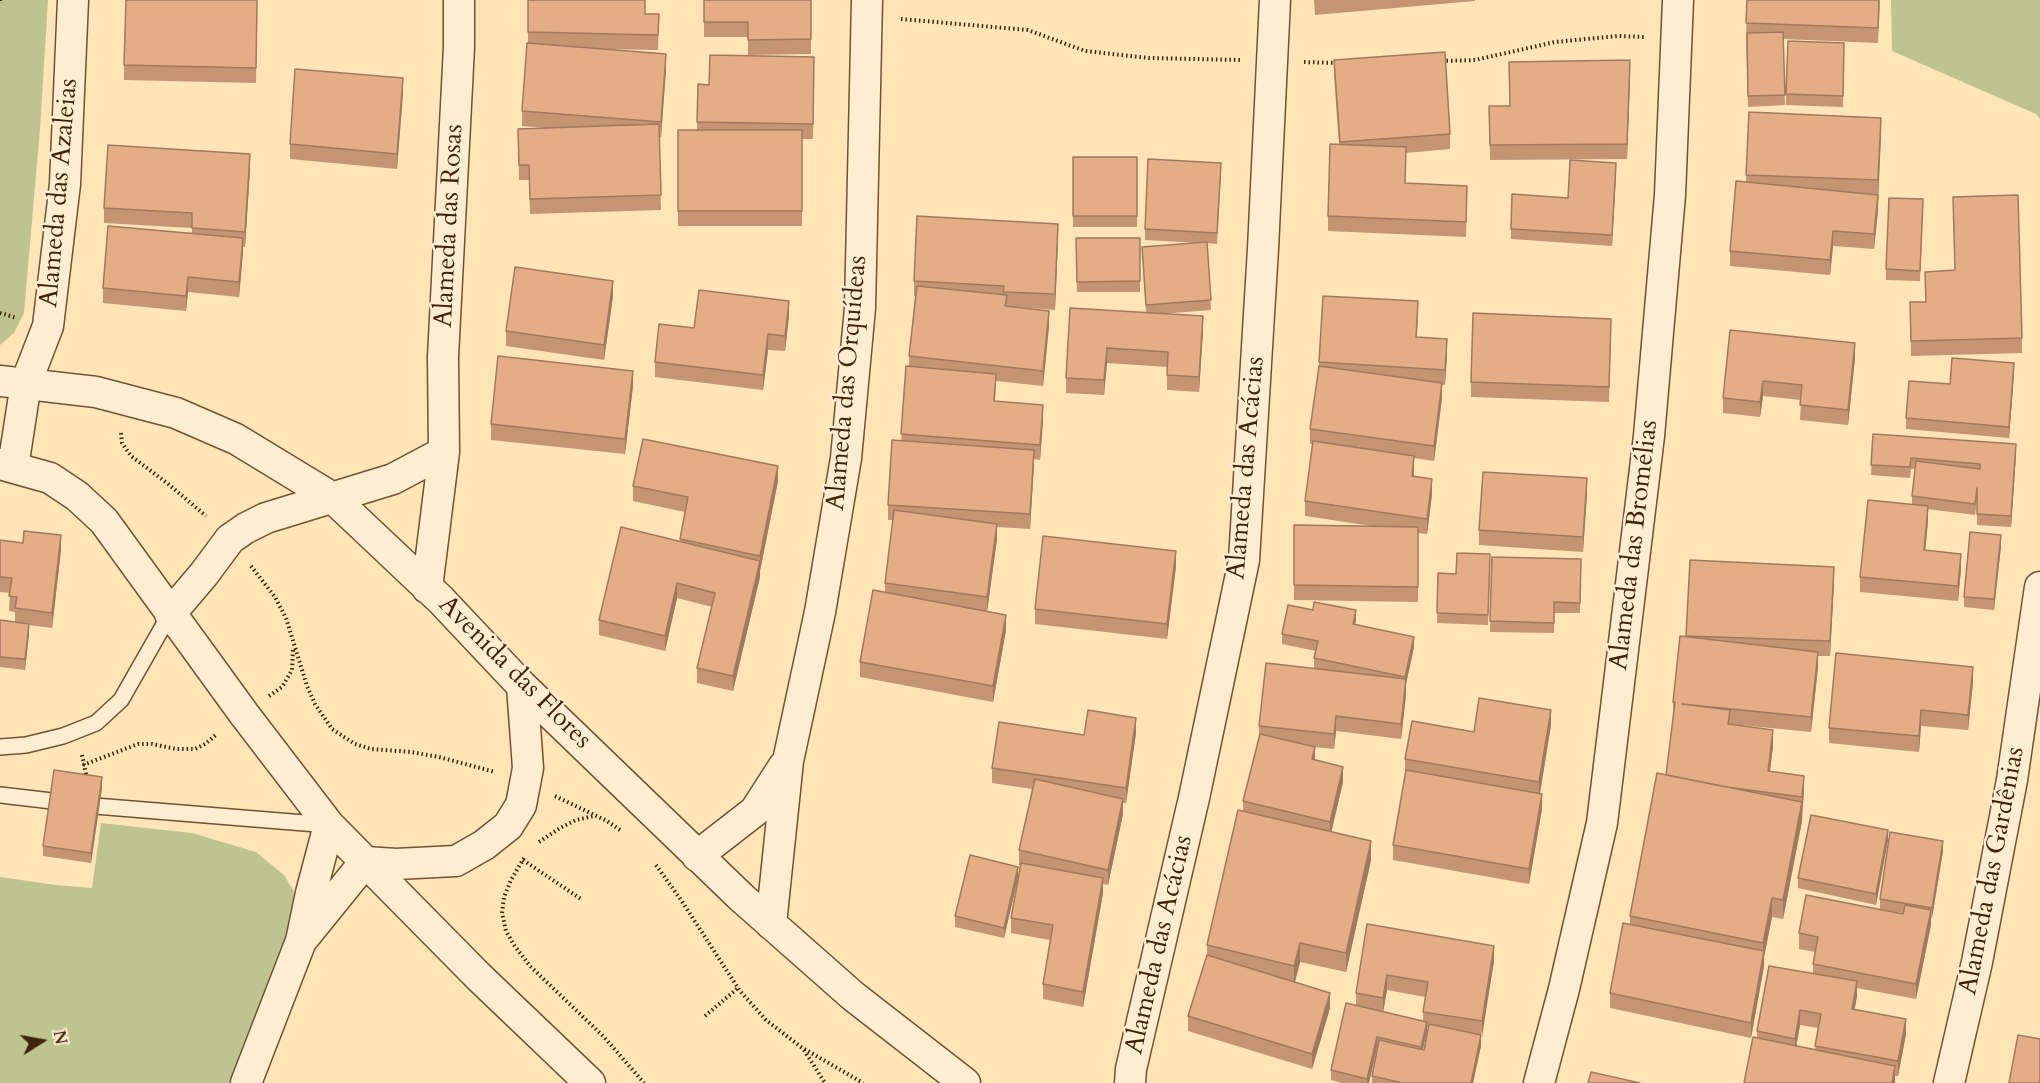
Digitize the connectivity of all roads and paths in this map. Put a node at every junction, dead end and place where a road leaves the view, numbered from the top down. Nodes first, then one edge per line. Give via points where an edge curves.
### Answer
1 (73, 0) edge
2 (459, 0) edge
3 (867, 0) edge
4 (1275, 0) edge
5 (1678, 0) edge
6 (13, 382) edge
7 (128, 400) junction
8 (444, 452) junction
9 (7, 465) edge
10 (333, 498) junction
11 (230, 539) junction
12 (2040, 587) edge
13 (427, 588) junction
14 (170, 614) junction
15 (293, 646) junction
16 (522, 686) junction
17 (244, 714) junction
18 (78, 731) junction
19 (0, 747) edge
20 (788, 761) junction
21 (83, 765) junction
22 (525, 785) junction
23 (0, 795) edge
24 (95, 806) junction
25 (596, 816) junction
26 (329, 825) junction
27 (624, 834) dead end
28 (536, 846) dead end
29 (530, 852) dead end
30 (697, 856) junction
31 (523, 860) junction
32 (365, 862) junction
33 (655, 864) dead end
34 (581, 899) dead end
35 (771, 924) junction
36 (301, 941) junction
37 (738, 988) junction
38 (705, 1016) dead end
39 (801, 1047) junction
40 (1124, 1078) edge
41 (246, 1083) edge
42 (590, 1083) edge
43 (644, 1083) edge
44 (825, 1083) edge
45 (863, 1083) edge
46 (965, 1083) edge
47 (1539, 1083) edge
48 (1949, 1083) edge

1 - 6 street, Alameda das Azaleias via 65,184 48,326
2 - 8 street, Alameda das Rosas via 443,357
3 - 20 street, Alameda das Orquídeas via 860,308 846,458 820,612
4 - 40 street, Alameda das Acácias via 1244,560 1194,798
5 - 47 street, Alameda das Bromélias via 1670,195 1649,436 1602,823
6 - 7 street, Avenida das Flores
6 - 9 street, Alameda das Azaleias
7 - 10 street, Avenida das Flores via 177,413 236,439
7 - 11 path via 121,435 125,449 181,493
8 - 10 street via 393,479
8 - 13 street, Alameda das Rosas
9 - 14 street via 50,478 77,496 104,521
10 - 11 street via 266,518
10 - 13 street, Avenida das Flores
11 - 14 street
11 - 15 path via 275,597 286,618
12 - 48 street, Alameda das Gardênias via 2012,780
13 - 16 street, Avenida das Flores
14 - 17 street
14 - 18 lane via 121,700 96,723
15 - 17 path via 292,670 282,687
15 - 22 path via 315,704 332,729 344,738 370,749 464,762
16 - 22 street via 528,768
16 - 30 street, Avenida das Flores
17 - 21 path via 195,749 138,744
17 - 26 street
18 - 19 lane via 26,745
18 - 21 path
20 - 30 street, Alameda das Orquídeas via 755,811
20 - 35 street, Alameda das Orquídeas
21 - 24 path
22 - 25 path
22 - 32 street via 521,805 508,826 456,861
23 - 24 lane
24 - 26 lane
25 - 27 path
25 - 28 path via 560,828
26 - 32 street
26 - 36 street
29 - 31 path
30 - 35 street, Avenida das Flores
31 - 34 path
31 - 43 path via 504,897 506,931 530,966 604,1037
32 - 36 street
32 - 42 street
33 - 37 path
35 - 46 street, Avenida das Flores via 853,996
36 - 41 street
37 - 38 path
37 - 39 path via 766,1020
39 - 44 path
39 - 45 path

